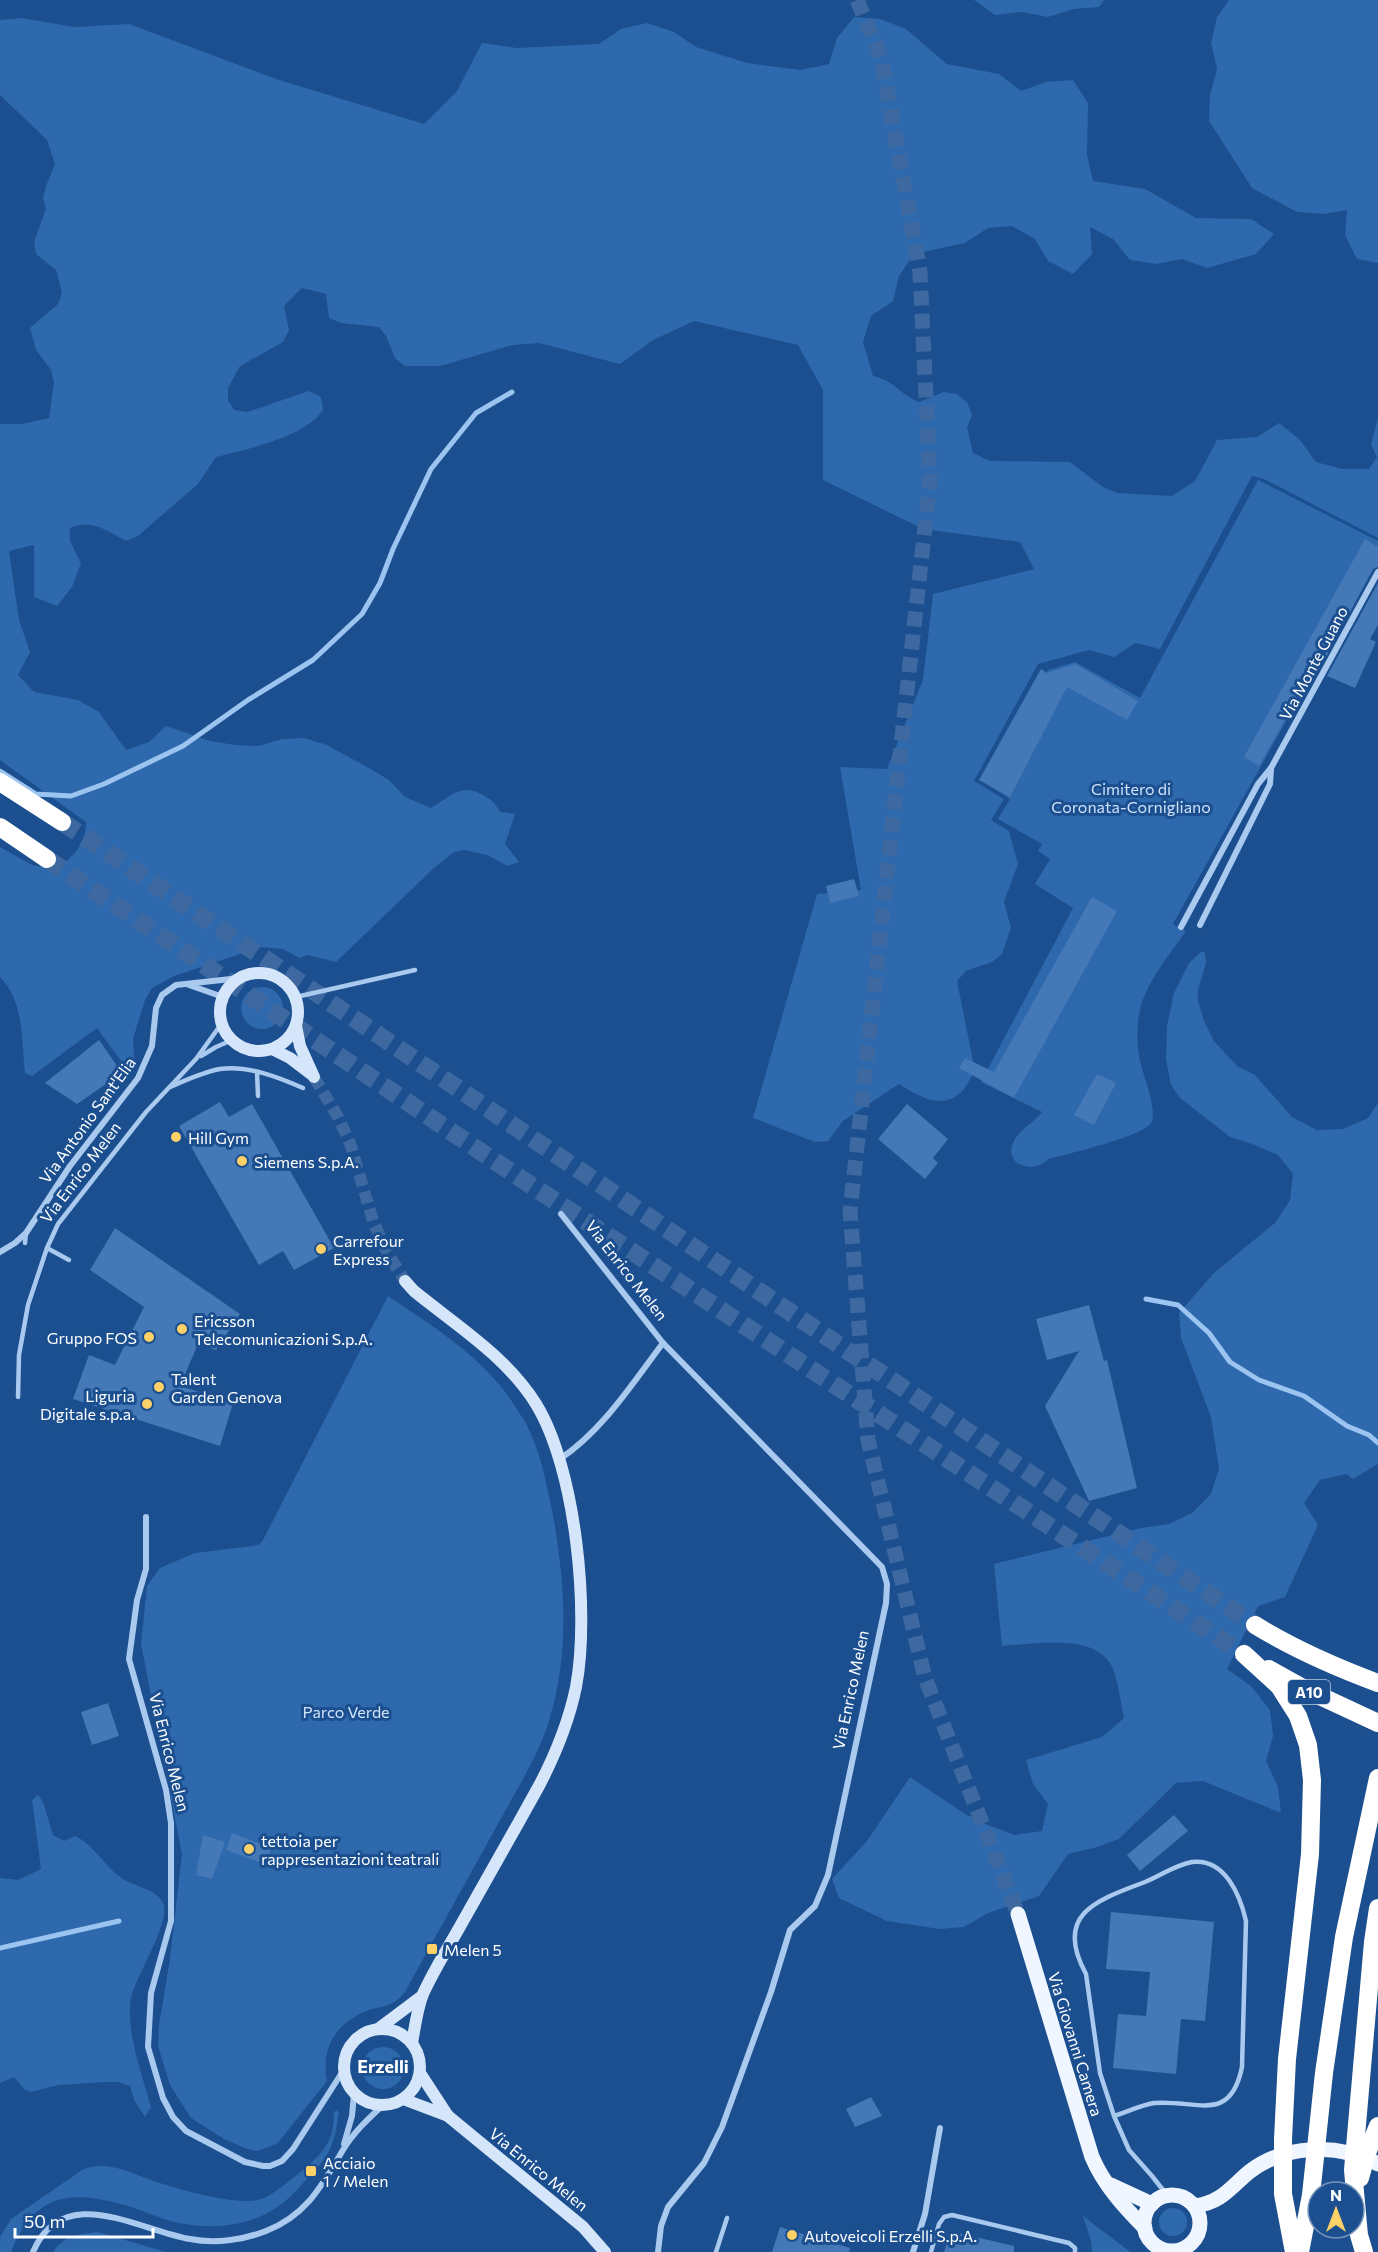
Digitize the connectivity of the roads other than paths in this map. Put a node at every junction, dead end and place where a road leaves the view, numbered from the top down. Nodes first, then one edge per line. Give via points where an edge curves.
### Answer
1 (1378, 572) edge
2 (1271, 768) junction
3 (0, 782) edge
4 (62, 822) tunnel mouth
5 (0, 827) edge
6 (47, 859) tunnel mouth
7 (1200, 925) dead end
8 (1181, 927) dead end
9 (415, 970) dead end
10 (240, 978) junction
11 (186, 984) junction
12 (223, 997) junction
13 (296, 997) junction
14 (222, 1023) junction
15 (296, 1026) junction
16 (232, 1040) junction
17 (272, 1049) junction
18 (196, 1059) junction
19 (257, 1072) junction
20 (168, 1088) junction
21 (303, 1088) dead end
22 (258, 1096) dead end
23 (561, 1214) dead end
24 (26, 1233) junction
25 (25, 1243) dead end
26 (47, 1248) junction
27 (0, 1252) edge
28 (69, 1260) dead end
29 (405, 1281) tunnel mouth
30 (663, 1343) junction
31 (18, 1397) dead end
32 (559, 1460) junction
33 (146, 1517) dead end
34 (1255, 1625) tunnel mouth
35 (1378, 1683) edge
36 (1378, 1723) edge
37 (1378, 1778) edge
38 (1378, 1908) edge
39 (1018, 1914) tunnel mouth
40 (422, 1996) junction
41 (378, 2029) junction
42 (412, 2043) junction
43 (343, 2071) junction
44 (420, 2073) junction
45 (354, 2094) junction
46 (404, 2099) junction
47 (382, 2106) junction
48 (448, 2116) junction
49 (1114, 2116) junction
50 (1378, 2126) edge
51 (940, 2128) dead end
52 (343, 2149) junction
53 (1378, 2164) edge
54 (1353, 2180) edge
55 (1359, 2180) edge
56 (1106, 2182) junction
57 (1167, 2195) junction
58 (1152, 2204) junction
59 (1195, 2206) junction
60 (726, 2218) dead end
61 (1145, 2228) junction
62 (1167, 2251) edge
63 (33, 2252) edge
64 (605, 2252) edge
65 (658, 2252) edge
66 (716, 2252) edge
67 (913, 2252) edge
68 (931, 2252) edge
69 (1075, 2252) edge
70 (1294, 2252) edge
71 (1300, 2252) edge

1 - 2 street, Via Monte Guano
2 - 7 street, Via Monte Guano via 1270,784
2 - 8 street, Via Monte Guano via 1258,784
3 - 4 highway
5 - 6 highway
9 - 13 lane
10 - 11 street, Via Antonio Sant'Elia
10 - 12 street
10 - 13 street via 256,973 272,975 287,984
11 - 12 street
11 - 24 street, Via Antonio Sant'Elia via 171,987 162,995 143,1069 70,1166
12 - 14 street
13 - 15 street
14 - 16 street
14 - 18 lane, Via Enrico Melen
15 - 17 street via 287,1039
15 - 17 street via 314,1077
16 - 17 street via 253,1050
16 - 18 lane, Via Enrico Melen
18 - 20 lane, Via Enrico Melen
19 - 20 lane via 221,1069
19 - 21 lane
19 - 22 lane
20 - 26 lane, Via Enrico Melen via 58,1224
23 - 30 street, Via Enrico Melen
24 - 25 lane
24 - 27 street, Via Antonio Sant'Elia
26 - 28 lane
26 - 31 lane, Via Enrico Melen via 28,1305 19,1355
29 - 32 street via 500,1360 526,1389 549,1429
30 - 32 street via 606,1418 585,1441
30 - 65 street, Via Enrico Melen via 882,1567 887,1584 828,1875 815,1906 790,1930 722,2127 704,2163 668,2207
32 - 40 street via 573,1527 582,1619 579,1671 571,1710 540,1784
33 - 43 street, Via Enrico Melen via 146,1569 137,1600 129,1659 166,1790 171,1823 171,1921 152,1993 148,2047 163,2098 177,2124 186,2131 245,2162 270,2166 282,2161 293,2149
34 - 35 highway, A10 via 1335,1667
36 - 70 highway, A10 via 1305,1689 1244,1654 1279,1686 1298,1716 1308,1745 1312,1780 1310,1854 1287,2059 1283,2139 1283,2194
37 - 71 highway via 1344,1937 1311,2195
38 - 54 highway
39 - 56 main road, Via Giovanni Camera via 1092,2157
40 - 41 street
40 - 42 street
41 - 42 street via 397,2032
41 - 43 street via 363,2033 352,2043
42 - 44 street via 420,2058
43 - 45 street
44 - 46 street
44 - 48 street, Via Enrico Melen
45 - 47 street via 364,2102
45 - 52 street
46 - 47 street
46 - 48 street, Via Enrico Melen
47 - 52 street
48 - 64 street, Via Enrico Melen via 583,2227
49 - 49 lane via 1153,2103 1211,2106 1230,2098 1238,2085 1242,2067 1246,1921 1233,1884 1207,1864 1192,1862 1111,1894 1095,1903 1076,1926 1073,1941 1086,1974 1100,2073
49 - 57 lane via 1129,2150
50 - 55 highway
51 - 67 street via 925,2214
52 - 63 street via 321,2188 305,2206 281,2224 256,2235 192,2240 111,2216 84,2214 58,2220 41,2235
53 - 59 main road via 1345,2152 1296,2152 1252,2170 1214,2202
56 - 58 main road
56 - 61 main road, Via Giovanni Camera
57 - 58 main road
57 - 59 main road via 1182,2197
58 - 61 main road via 1144,2219
59 - 62 main road via 1200,2221 1196,2238 1181,2249
60 - 66 lane
61 - 62 main road via 1150,2240
68 - 69 lane via 939,2224 952,2215 1069,2243

